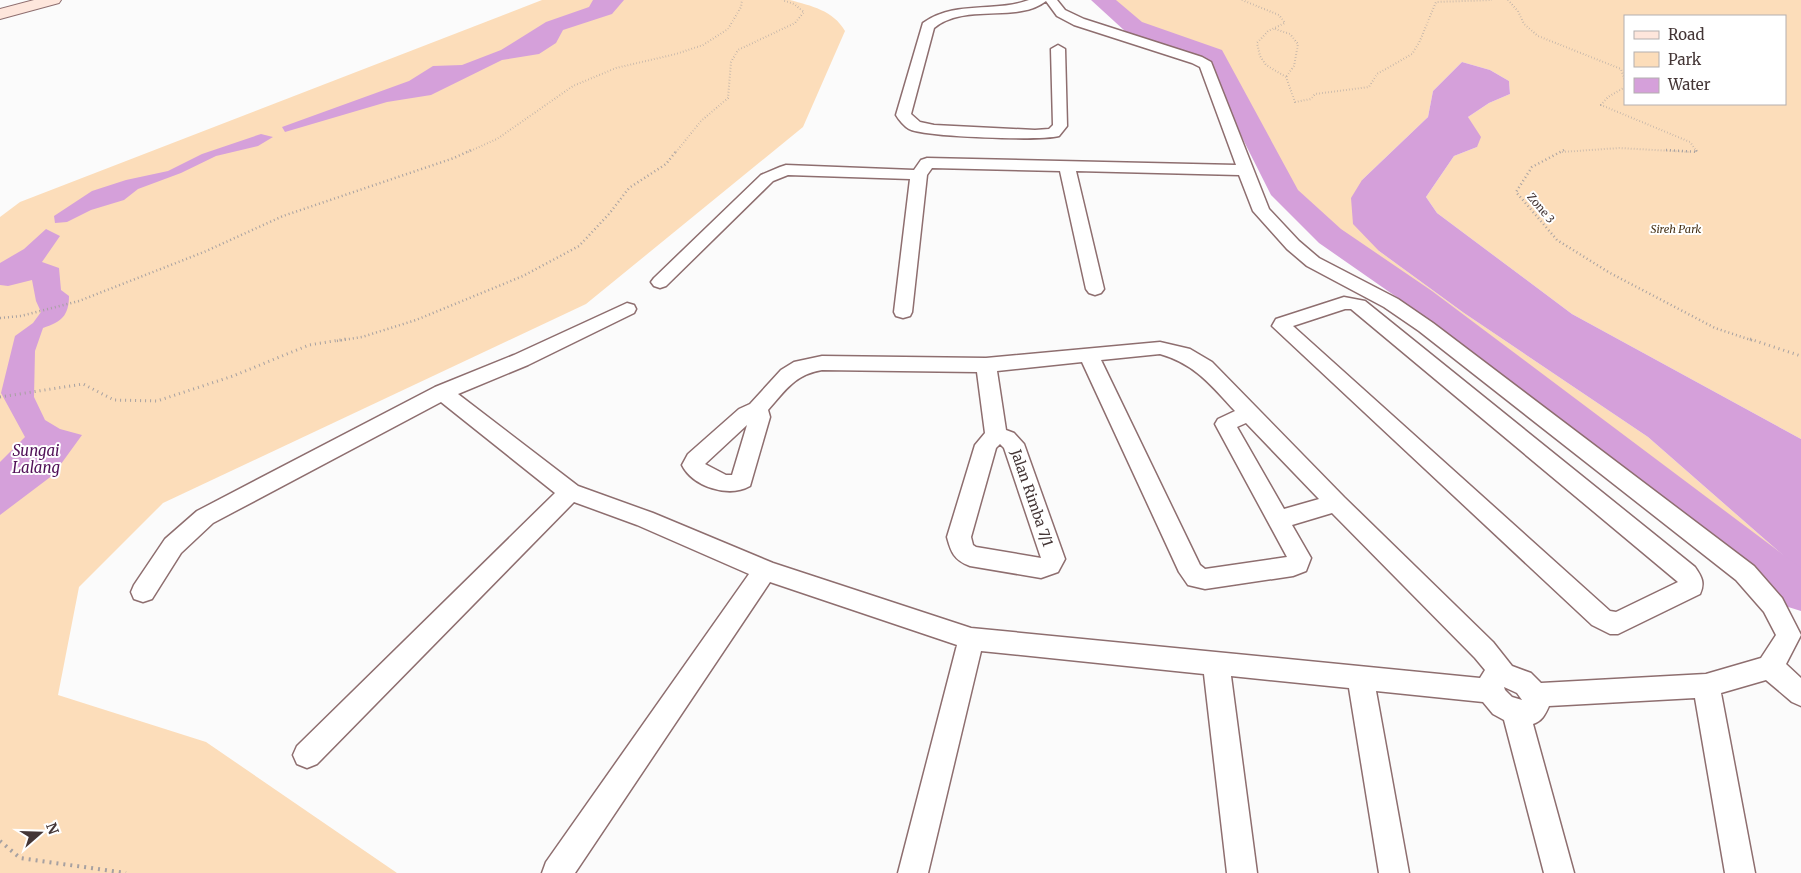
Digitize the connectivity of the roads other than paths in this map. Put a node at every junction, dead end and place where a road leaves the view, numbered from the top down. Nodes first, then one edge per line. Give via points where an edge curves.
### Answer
1 (21, 0) edge
2 (53, 0) edge
3 (1040, 0) edge
4 (1050, 0) edge
5 (0, 6) edge
6 (0, 14) edge
7 (1058, 49) dead end
8 (1067, 166) junction
9 (1246, 170) junction
10 (919, 175) junction
11 (660, 282) dead end
12 (1095, 289) dead end
13 (627, 309) dead end
14 (903, 312) dead end
15 (1443, 340) junction
16 (1412, 349) junction
17 (1089, 355) junction
18 (986, 365) junction
19 (442, 392) junction
20 (757, 409) dead end
21 (1248, 413) junction
22 (996, 435) junction
23 (570, 492) junction
24 (1336, 503) junction
25 (1655, 504) junction
26 (1278, 520) junction
27 (1621, 520) junction
28 (765, 570) junction
29 (143, 592) dead end
30 (970, 639) junction
31 (1216, 663) junction
32 (1770, 667) junction
33 (1360, 678) junction
34 (1497, 683) junction
35 (1706, 686) junction
36 (1801, 694) edge
37 (1525, 704) junction
38 (307, 755) dead end
39 (557, 873) edge
40 (912, 873) edge
41 (1242, 873) edge
42 (1394, 873) edge
43 (1559, 873) edge
44 (1740, 873) edge

1 - 5 street
2 - 6 street
3 - 7 street via 1015,7 951,12 935,18 928,26 903,115 915,126 934,129 1035,135 1054,133 1060,126
4 - 9 street via 1061,13 1079,22 1206,65
8 - 9 street
8 - 10 street via 928,163
8 - 12 street
9 - 15 street via 1262,211 1293,245 1314,262 1391,303
10 - 11 street via 786,170 767,178
10 - 14 street
13 - 19 street via 521,360
15 - 16 street
15 - 25 street
16 - 27 street
16 - 27 street via 1351,303 1281,326 1610,623 1618,623 1691,587 1691,580 1686,574
17 - 18 street
17 - 21 street via 1160,348 1183,354 1205,367
17 - 26 street via 1196,578 1298,564 1299,558
18 - 20 street via 822,363 801,367
18 - 22 street
19 - 23 street
19 - 29 street via 205,517 172,546
21 - 24 street
21 - 26 street via 1226,424
22 - 22 street, Jalan Rimba 7/1 via 986,445 959,537 962,550 970,556 1041,568 1050,565 1053,559 1013,444
23 - 28 street via 645,519
23 - 38 street
24 - 26 street
24 - 34 street via 1484,650
25 - 27 street
25 - 32 street via 1745,573 1773,605 1789,636
28 - 30 street
28 - 39 street
30 - 31 street
30 - 40 street
31 - 33 street
31 - 41 street
32 - 35 street
32 - 36 street
33 - 34 street
33 - 42 street
34 - 37 street via 1516,678 1522,682
35 - 37 street
35 - 44 street
37 - 43 street

